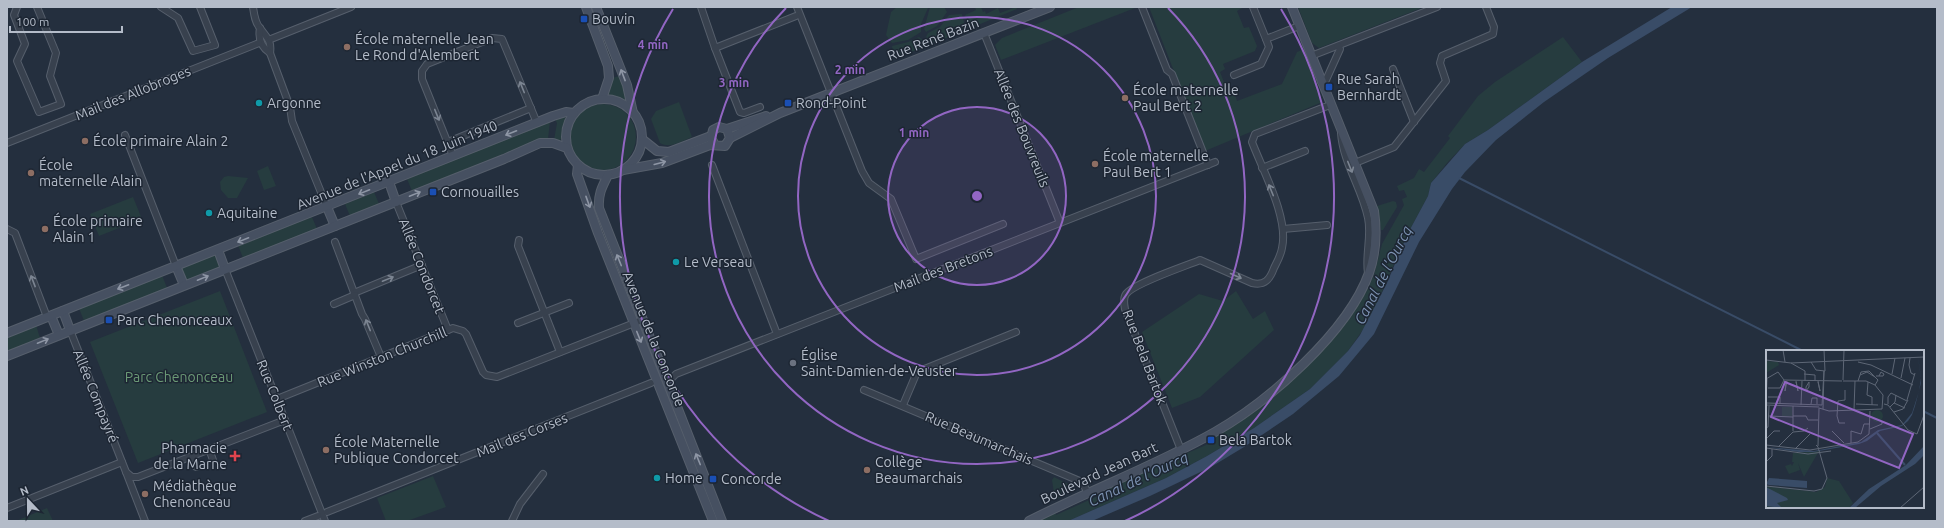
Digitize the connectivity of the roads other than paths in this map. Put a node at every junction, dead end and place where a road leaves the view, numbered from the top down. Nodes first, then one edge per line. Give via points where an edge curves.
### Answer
1 (17, 7) edge
2 (37, 7) edge
3 (161, 7) edge
4 (200, 7) edge
5 (253, 7) edge
6 (351, 7) edge
7 (586, 7) edge
8 (596, 7) edge
9 (701, 7) edge
10 (797, 7) edge
11 (1050, 7) edge
12 (1142, 7) edge
13 (1253, 7) edge
14 (1292, 7) edge
15 (1437, 7) edge
16 (1486, 7) edge
17 (796, 16) dead end
18 (1299, 26) junction
19 (984, 33) junction
20 (271, 39) dead end
21 (1266, 39) junction
22 (259, 43) dead end
23 (1338, 46) junction
24 (715, 48) junction
25 (1311, 56) junction
26 (1393, 69) dead end
27 (1234, 75) dead end
28 (1321, 82) junction
29 (831, 93) junction
30 (602, 99) junction
31 (1330, 105) junction
32 (760, 107) dead end
33 (531, 108) junction
34 (574, 113) junction
35 (633, 113) junction
36 (780, 113) junction
37 (1414, 122) junction
38 (537, 123) junction
39 (727, 129) junction
40 (1341, 130) junction
41 (124, 135) dead end
42 (711, 136) junction
43 (730, 138) junction
44 (642, 139) junction
45 (448, 142) junction
46 (7, 143) edge
47 (715, 145) junction
48 (567, 148) junction
49 (1305, 151) dead end
50 (453, 156) junction
51 (1215, 162) dead end
52 (1355, 163) junction
53 (578, 165) junction
54 (712, 165) dead end
55 (1208, 165) junction
56 (1262, 168) junction
57 (622, 170) junction
58 (608, 175) junction
59 (389, 182) junction
60 (396, 202) junction
61 (327, 207) junction
62 (1060, 223) junction
63 (1004, 224) dead end
64 (335, 226) junction
65 (1327, 226) dead end
66 (7, 229) edge
67 (1283, 229) junction
68 (519, 240) dead end
69 (334, 242) dead end
70 (218, 250) junction
71 (422, 265) junction
72 (176, 266) junction
73 (225, 269) junction
74 (1369, 275) junction
75 (184, 286) junction
76 (354, 294) junction
77 (569, 303) dead end
78 (334, 304) dead end
79 (63, 311) junction
80 (544, 312) junction
81 (49, 316) junction
82 (642, 320) junction
83 (518, 323) dead end
84 (634, 323) junction
85 (70, 330) junction
86 (448, 330) junction
87 (1016, 332) dead end
88 (7, 333) edge
89 (777, 334) junction
90 (59, 335) junction
91 (560, 352) junction
92 (7, 356) edge
93 (381, 357) junction
94 (672, 378) dead end
95 (651, 383) dead end
96 (864, 390) dead end
97 (277, 399) junction
98 (903, 405) junction
99 (285, 420) junction
100 (209, 450) junction
101 (1181, 450) junction
102 (192, 456) junction
103 (213, 460) dead end
104 (122, 462) junction
105 (196, 467) dead end
106 (126, 472) junction
107 (543, 474) dead end
108 (1088, 492) junction
109 (7, 508) edge
110 (327, 512) dead end
111 (318, 516) dead end
112 (145, 521) edge
113 (305, 521) edge
114 (325, 521) edge
115 (512, 521) edge
116 (713, 521) edge
117 (722, 521) edge
118 (1029, 521) edge

1 - 2 street via 14,15 25,44 17,61 39,112 61,104 50,76 56,53
3 - 4 street via 178,18 193,51 215,45
5 - 61 street via 260,28 266,33 271,46 270,53 296,130
6 - 20 street
7 - 30 street via 608,66 609,78
35 -> 8 street via 627,85
9 - 24 street
10 - 29 street
11 - 19 street, Rue René Bazin
12 - 55 street
13 - 21 street
14 - 18 street, Boulevard Jean Bart
15 - 23 street
16 - 37 street via 1494,34 1442,56 1440,63 1446,81
17 - 24 street
18 - 21 street
18 - 25 street, Boulevard Jean Bart
19 - 29 street, Rue René Bazin
19 - 62 street, Allée des Bouvreuils
21 - 27 street via 1268,47 1261,64
22 - 46 street, Mail des Allobroges
23 - 25 street
23 - 28 street via 1340,49 1326,80
24 - 32 street via 740,112
25 - 28 street, Boulevard Jean Bart
26 - 37 street
28 - 31 street, Boulevard Jean Bart
29 - 36 street, Rue René Bazin
29 - 63 street via 862,171 869,183 891,198 916,260
30 - 34 street via 591,101
30 - 35 street via 613,100
31 - 40 street, Boulevard Jean Bart
31 - 56 street, Rue Bela Bartok via 1255,134 1252,142
33 - 38 street
33 - 45 street
33 -> 45 street via 505,42 499,38 492,38 427,64 422,71 422,79
34 - 38 street, Avenue de l'Appel du 18 Juin 1940 via 566,112
34 - 48 street via 568,123
35 - 44 street via 639,122
36 - 39 street, Rue René Bazin
36 - 43 street, Rue René Bazin
37 - 52 street via 1394,147
38 -> 50 street, Avenue de l'Appel du 18 Juin 1940
39 - 42 street via 716,128
39 - 43 street
40 - 52 street, Boulevard Jean Bart
40 -> 74 street via 1342,148 1368,218
41 - 72 street
42 - 44 street via 670,152 657,151
42 - 47 street
43 - 47 street via 725,146
44 - 57 street via 635,159
45 - 50 street
57 -> 47 street via 662,163 710,144
48 - 53 street
60 -> 48 street via 540,143 553,143
49 - 56 street
50 - 59 street, Avenue de l'Appel du 18 Juin 1940
51 - 55 street, Mail des Bretons
52 - 74 street, Boulevard Jean Bart via 1372,204 1375,219 1375,249
53 - 58 street via 592,173
53 -> 84 street, Avenue de la Concorde via 577,174
54 - 89 street
55 - 62 street, Mail des Bretons
67 -> 56 street, Rue Bela Bartok via 1280,213
57 - 58 street
82 -> 58 street, Avenue de la Concorde via 599,208 600,190
59 - 60 street
59 -> 61 street, Avenue de l'Appel du 18 Juin 1940
60 - 64 street
60 - 71 street, Allée Condorcet
61 - 64 street
61 -> 70 street, Avenue de l'Appel du 18 Juin 1940
62 - 89 street, Mail des Bretons
64 - 73 street
65 - 67 street
81 -> 66 street via 15,233
101 -> 67 street, Rue Bela Bartok via 1125,309 1126,294 1136,286 1200,260 1252,283 1263,283 1270,278 1282,249
68 - 80 street via 518,246
69 - 76 street
70 - 72 street, Avenue de l'Appel du 18 Juin 1940
70 - 73 street
76 -> 71 street
71 - 86 street, Allée Condorcet
72 - 75 street
72 -> 79 street, Avenue de l'Appel du 18 Juin 1940
75 -> 73 street
73 - 97 street, Rue Colbert
74 - 101 street, Boulevard Jean Bart via 1346,315 1300,366 1244,413
75 - 85 street
76 - 78 street
93 -> 76 street
77 - 80 street
79 - 81 street, Avenue de l'Appel du 18 Juin 1940
79 - 85 street
80 - 83 street
80 - 91 street
81 - 88 street, Avenue de l'Appel du 18 Juin 1940
81 - 90 street
82 - 84 street, Rue Winston Churchill
117 -> 82 street, Avenue de la Concorde
84 - 91 street, Rue Winston Churchill
84 -> 116 street, Avenue de la Concorde
85 - 90 street
85 - 104 street, Allée Compayré
86 - 91 street, Rue Winston Churchill via 453,328 463,331 479,367 491,377 497,377
86 - 93 street, Rue Winston Churchill
87 - 98 street via 917,372
89 - 94 street, Mail des Bretons via 676,374
92 -> 90 street
93 - 97 street, Rue Winston Churchill
95 - 110 street, Mail des Corses
96 - 98 street, Rue Beaumarchais
97 - 99 street, Rue Colbert
98 - 108 street, Rue Beaumarchais via 1082,482
99 - 100 street
99 - 114 street, Rue Colbert
100 - 102 street
100 - 103 street
101 - 108 street, Boulevard Jean Bart
102 - 105 street
102 - 106 street via 138,477 132,477
104 - 106 street
104 - 109 street
106 - 112 street
107 - 115 street via 520,504
108 - 118 street, Boulevard Jean Bart
111 - 113 street

